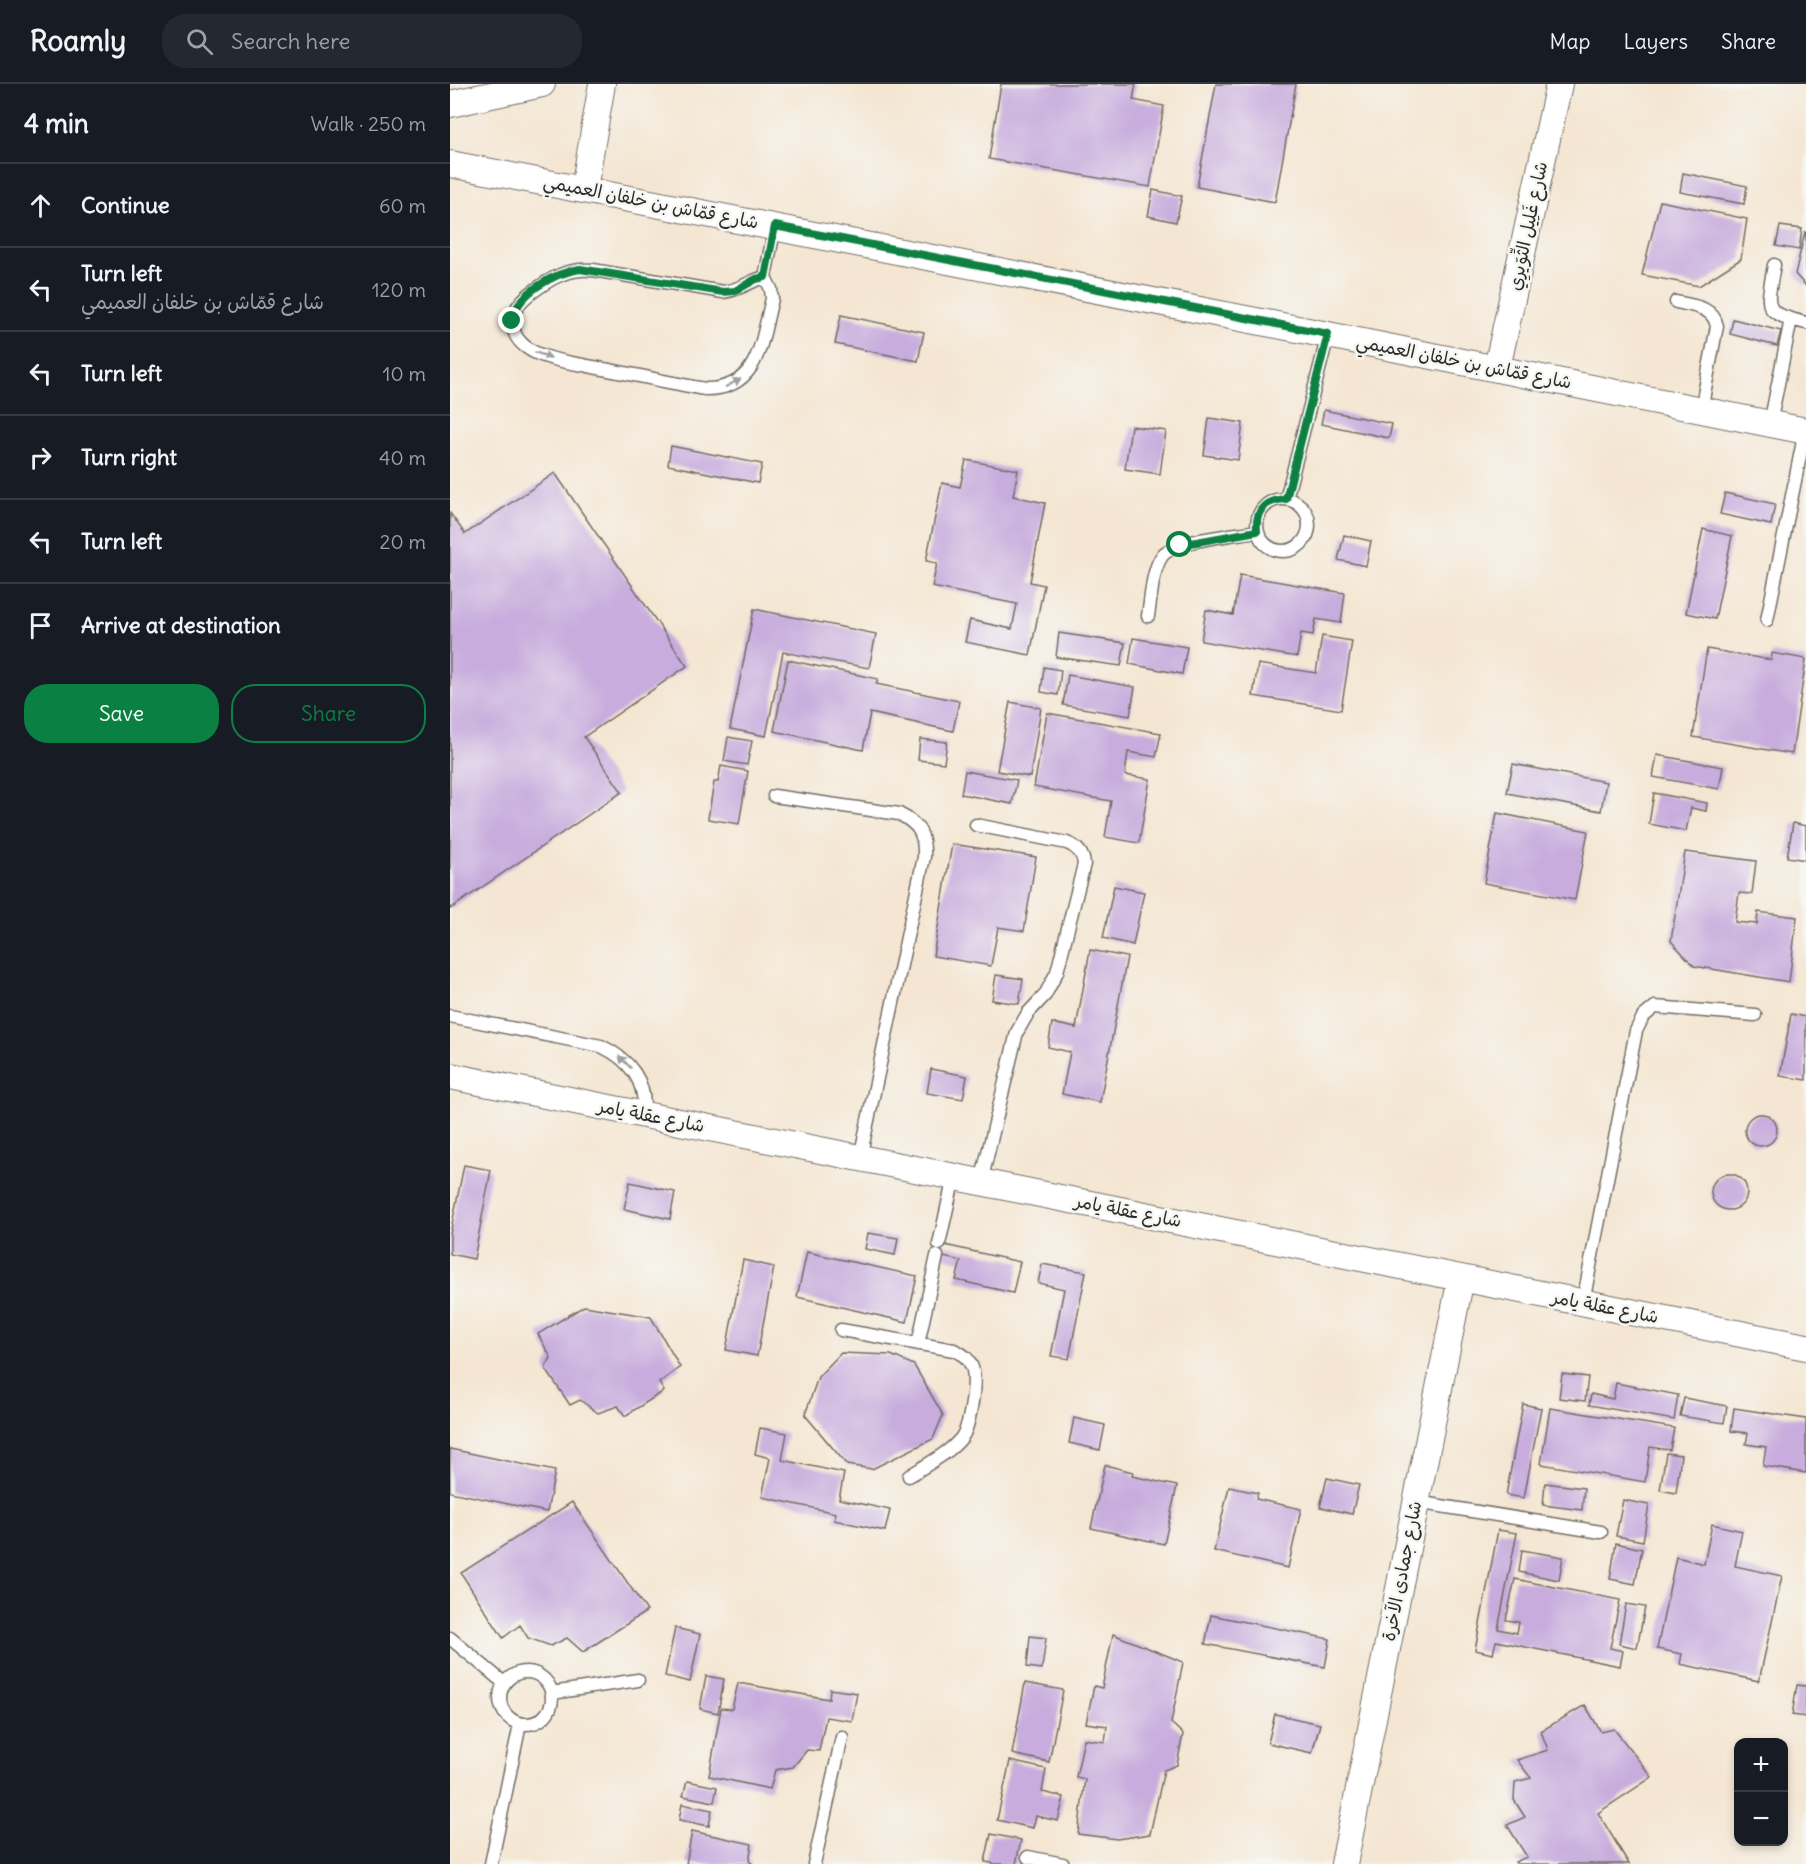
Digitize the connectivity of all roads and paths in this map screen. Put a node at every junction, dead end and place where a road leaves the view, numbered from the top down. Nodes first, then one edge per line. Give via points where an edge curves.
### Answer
1 (542, 84) edge
2 (602, 84) edge
3 (1559, 84) edge
4 (450, 104) edge
5 (450, 164) edge
6 (584, 189) junction
7 (775, 226) junction
8 (1774, 265) dead end
9 (765, 277) junction
10 (1676, 302) dead end
11 (1791, 319) junction
12 (1806, 323) edge
13 (1328, 334) junction
14 (1497, 368) junction
15 (1701, 410) junction
16 (1770, 424) junction
17 (1806, 431) edge
18 (1286, 499) junction
19 (1257, 531) junction
20 (1148, 616) dead end
21 (1767, 620) dead end
22 (774, 796) dead end
23 (976, 825) dead end
24 (1755, 1015) dead end
25 (450, 1016) edge
26 (450, 1076) edge
27 (643, 1115) junction
28 (860, 1158) junction
29 (954, 1177) junction
30 (981, 1182) junction
31 (1461, 1278) junction
32 (1583, 1302) junction
33 (841, 1330) dead end
34 (918, 1344) junction
35 (1806, 1347) edge
36 (909, 1476) dead end
37 (1416, 1502) junction
38 (1601, 1532) dead end
39 (450, 1638) edge
40 (638, 1680) dead end
41 (504, 1683) junction
42 (552, 1693) junction
43 (520, 1724) junction
44 (842, 1737) dead end
45 (1028, 1857) dead end
46 (491, 1864) edge
47 (814, 1864) edge
48 (1063, 1864) edge
49 (1344, 1864) edge

1 - 4 street
2 - 6 street
3 - 14 street, شارع غَلِيل الثِّوَيرِي
5 - 6 street, شارع قمّاش بن خلفان العميمي
6 - 7 street, شارع قمّاش بن خلفان العميمي
7 - 9 lane
7 - 13 street, شارع قمّاش بن خلفان العميمي
8 - 11 lane via 1770,307 1775,314
9 -> 9 lane via 735,291 723,292 593,270 569,270 550,278 523,299 512,321 518,340 537,354 718,390 741,380 756,359 772,299
10 - 15 lane via 1711,313 1717,326
11 - 12 lane
11 - 16 lane
13 - 14 street, شارع قمّاش بن خلفان العميمي
13 - 18 lane
14 - 15 street, شارع قمّاش بن خلفان العميمي
15 - 16 street, شارع قمّاش بن خلفان العميمي
16 - 17 street, شارع قمّاش بن خلفان العميمي
17 - 21 lane
18 - 19 lane via 1267,503 1256,521
18 - 19 lane via 1296,502 1309,518 1309,529 1299,546 1279,552 1261,541
19 - 20 lane via 1180,545 1163,554
22 - 28 lane via 899,814 911,820 925,843
23 - 30 lane via 1067,843 1079,850 1084,864 1057,972 1017,1032
24 - 32 lane via 1655,1007 1643,1017 1636,1031
27 -> 25 lane via 645,1101 638,1078 615,1052
26 - 27 street, شارع عقلة يامر
27 - 28 street, شارع عقلة يامر
28 - 29 street, شارع عقلة يامر
29 - 30 street, شارع عقلة يامر
29 - 34 lane
30 - 31 street, شارع عقلة يامر
31 - 32 street, شارع عقلة يامر
31 - 37 street, شارع جمادى الآخرة
32 - 35 street, شارع عقلة يامر
33 - 34 lane
34 - 36 lane via 961,1353 974,1371 969,1419 963,1436
37 - 38 lane
37 - 49 street, شارع جمادى الآخرة
39 - 41 lane
40 - 42 lane
41 - 42 lane via 521,1672 532,1672 541,1676
41 - 43 lane via 500,1692 504,1713
42 - 43 lane via 548,1713 531,1724
43 - 46 lane
44 - 47 lane
45 - 48 lane

